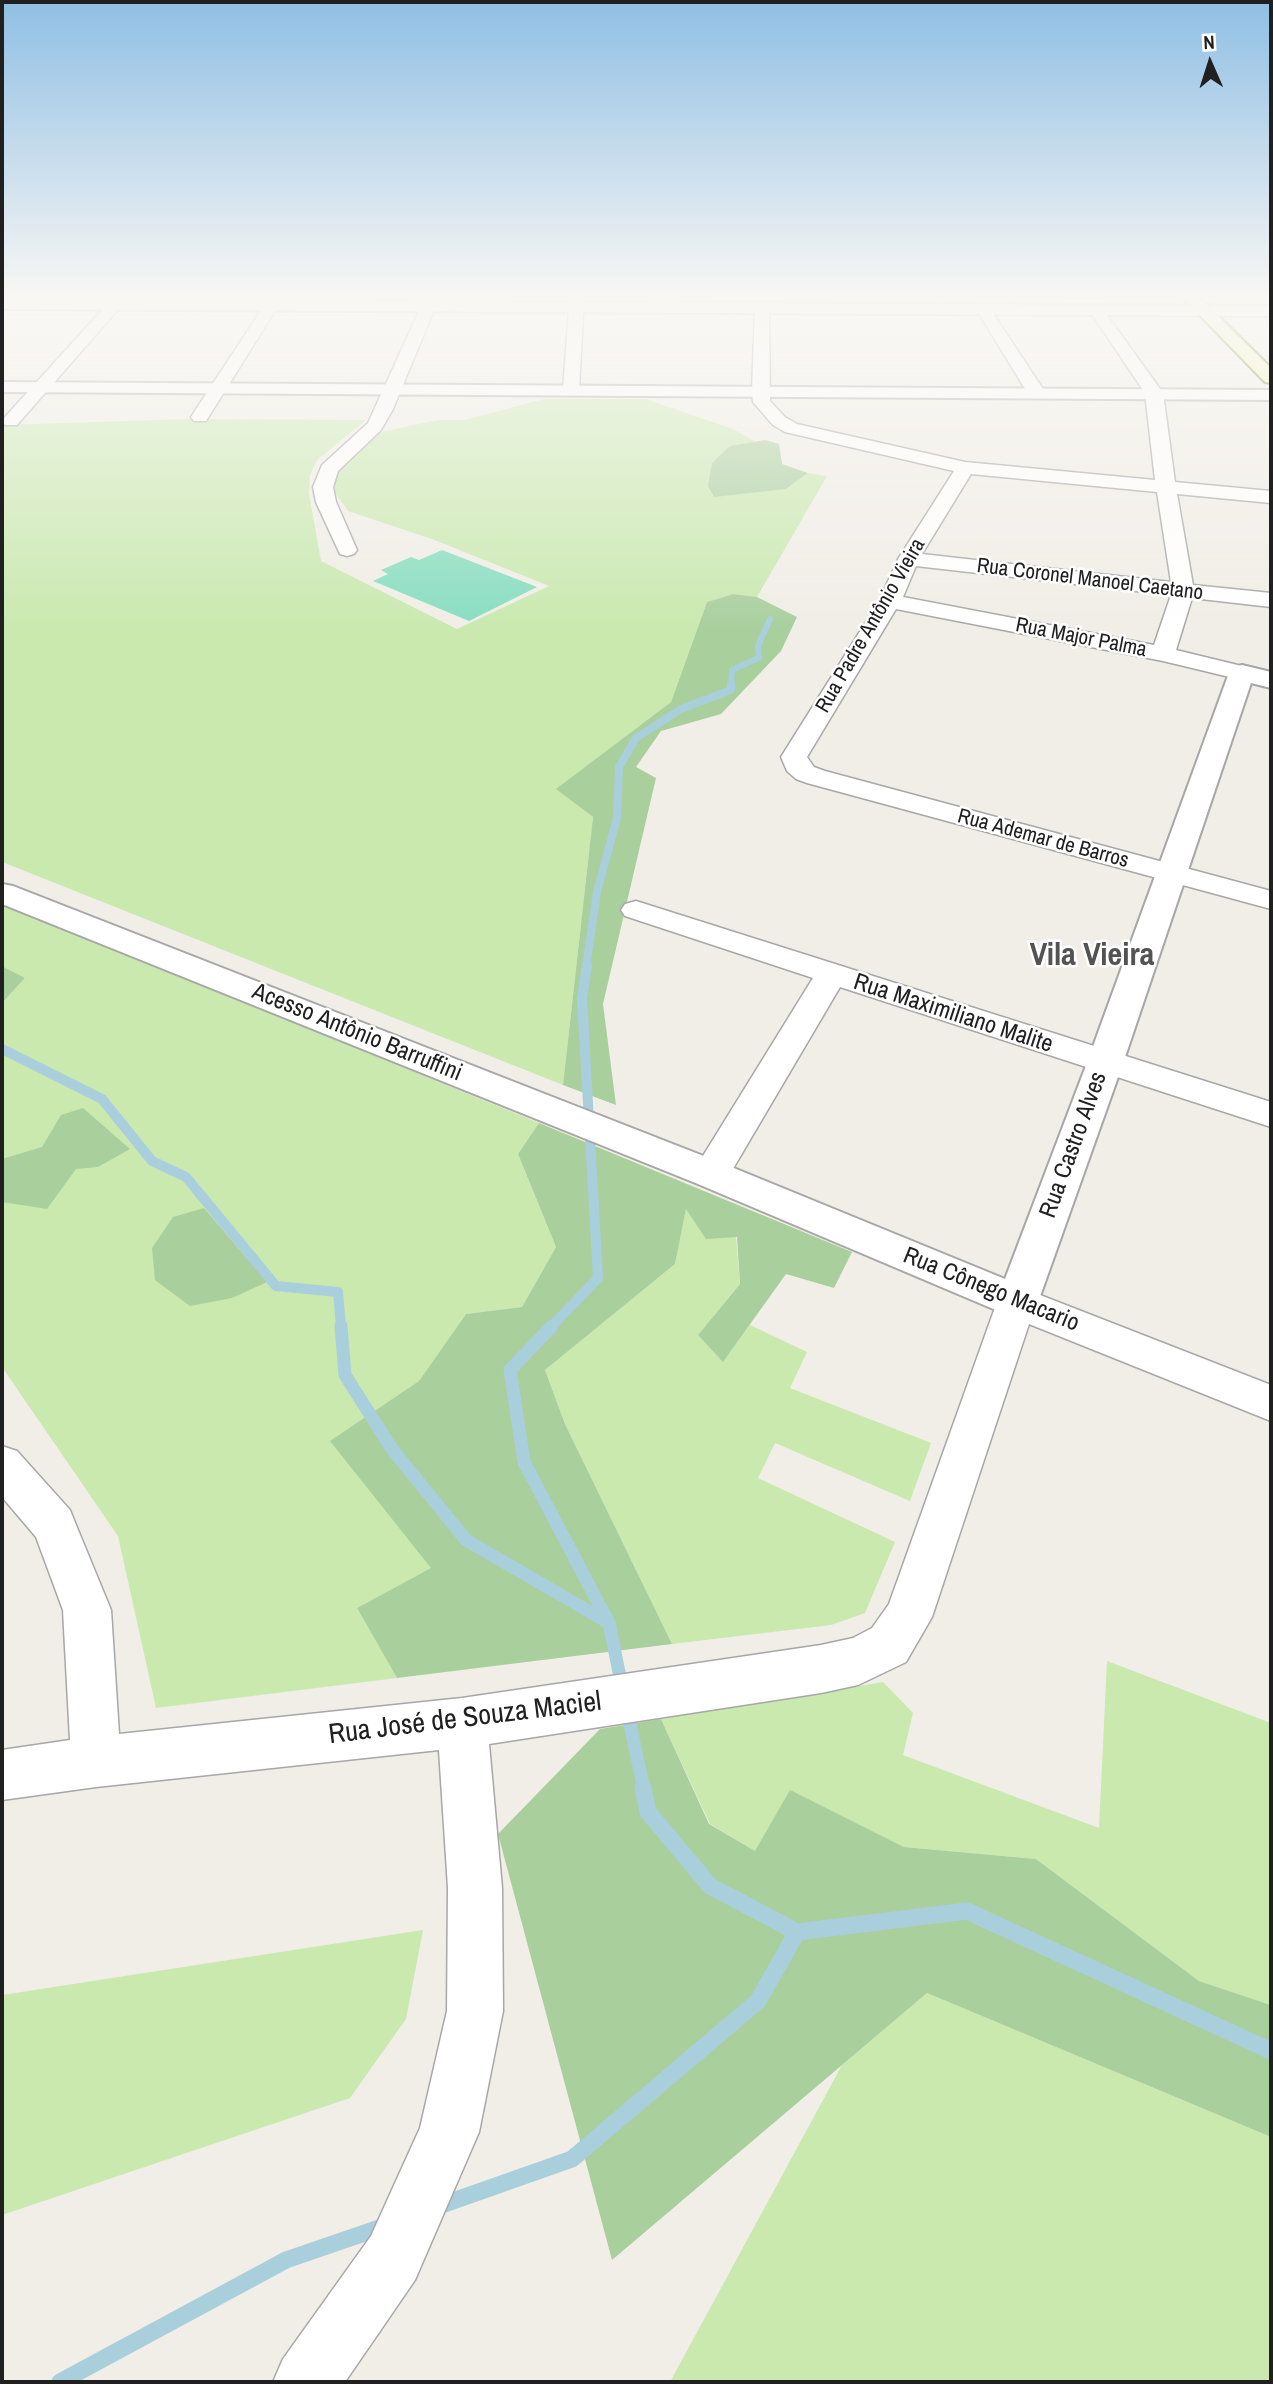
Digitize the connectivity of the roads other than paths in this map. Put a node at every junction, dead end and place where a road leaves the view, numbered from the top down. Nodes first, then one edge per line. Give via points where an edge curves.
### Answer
1 (21, 409) edge
2 (205, 409) edge
3 (383, 409) edge
4 (768, 409) edge
5 (1156, 409) edge
6 (200, 417) dead end
7 (10, 421) dead end
8 (965, 468) junction
9 (1166, 489) junction
10 (1271, 497) edge
11 (347, 550) dead end
12 (909, 559) junction
13 (1183, 592) junction
14 (890, 600) junction
15 (1271, 600) edge
16 (1163, 654) junction
17 (1256, 676) edge
18 (816, 777) joint
19 (1170, 874) junction
20 (2, 893) edge
21 (1271, 900) edge
22 (636, 910) dead end
23 (831, 975) junction
24 (1105, 1063) junction
25 (1271, 1115) edge
26 (711, 1174) junction
27 (1017, 1302) junction
28 (1271, 1403) edge
29 (2, 1465) edge
30 (908, 1617) joint
31 (462, 1723) junction
32 (96, 1762) junction
33 (2, 1775) edge
34 (306, 2382) edge

1 - 7 street
2 - 6 street
3 - 11 street via 374,426 329,469 323,487
4 - 8 street via 791,428
5 - 9 street
8 - 9 street
8 - 12 street, Rua Padre Antônio Vieira
9 - 10 street
9 - 13 street
12 - 13 street, Rua Coronel Manoel Caetano
12 - 14 street, Rua Padre Antônio Vieira
13 - 15 street, Rua Coronel Manoel Caetano
13 - 16 street
14 - 16 street, Rua Major Palma
14 - 18 street, Rua Padre Antônio Vieira via 794,757 804,773
16 - 17 street, Rua Major Palma
17 - 19 street, Rua Castro Alves
18 - 19 street, Rua Ademar de Barros
19 - 21 street, Rua Ademar de Barros
19 - 24 street, Rua Castro Alves
20 - 26 street, Acesso Antônio Barruffini
22 - 23 street, Rua Maximiliano Malite
23 - 24 street, Rua Maximiliano Malite
23 - 26 street
24 - 25 street, Rua Maximiliano Malite
24 - 27 street, Rua Castro Alves
26 - 27 street, Rua Cônego Macario
27 - 28 street, Rua Cônego Macario
27 - 30 street, Rua Castro Alves
29 - 32 street via 54,1525 87,1611
30 - 31 street, Rua José de Souza Maciel via 889,1645 858,1661
31 - 32 street, Rua José de Souza Maciel
31 - 34 street via 475,1888 475,2011 449,2132 393,2258
32 - 33 street, Rua José de Souza Maciel

